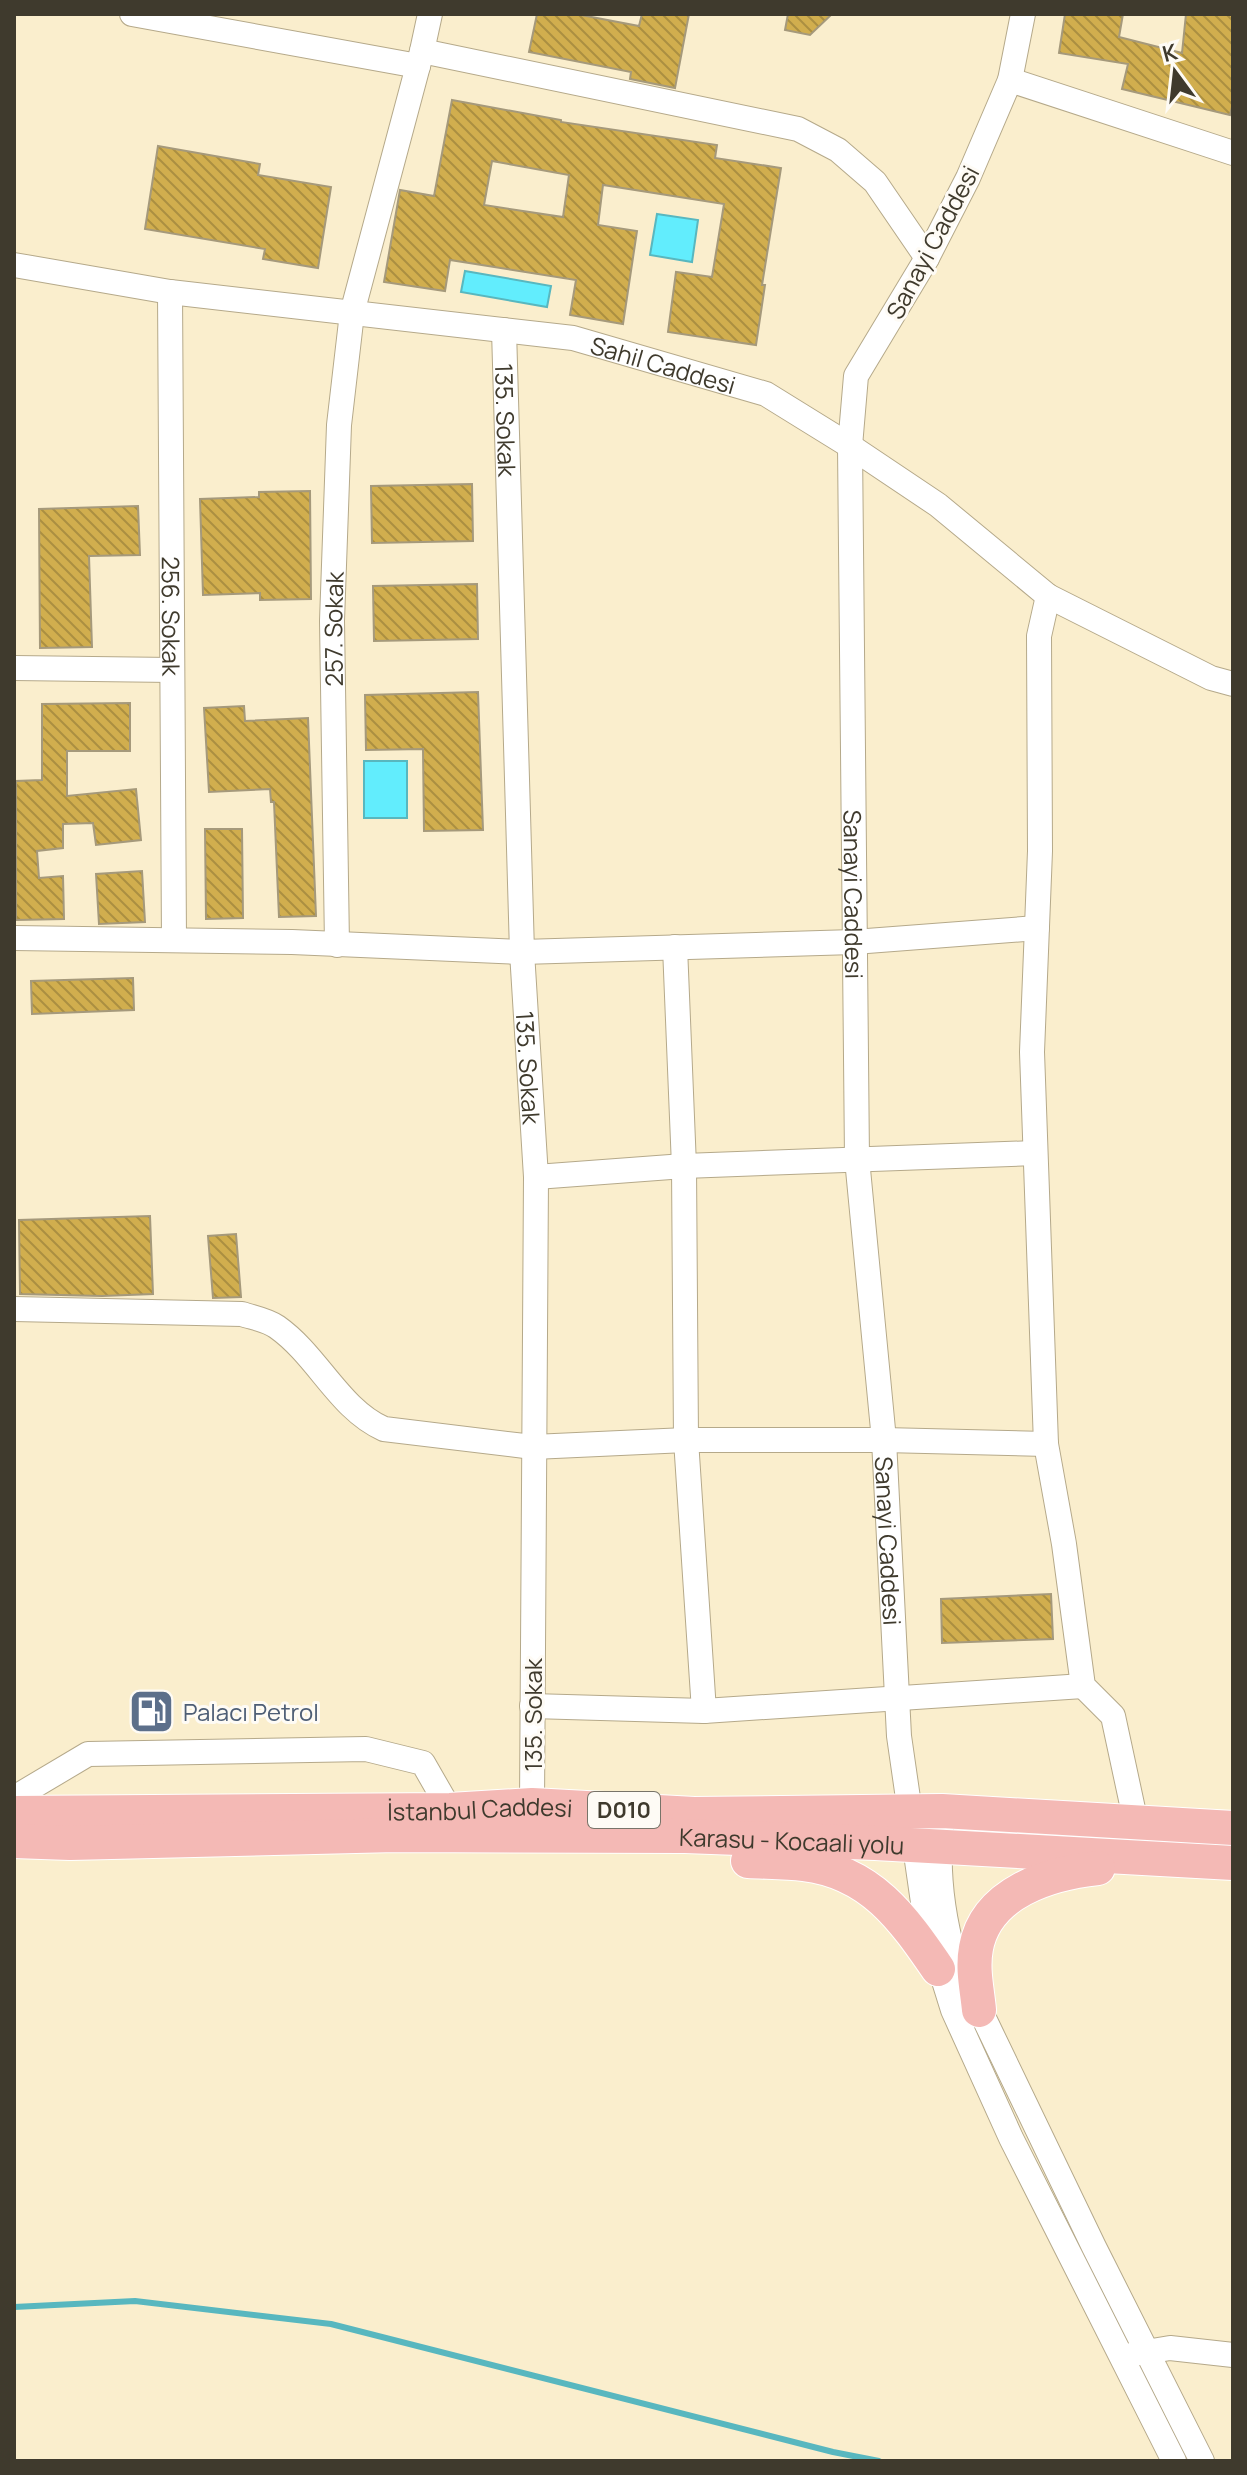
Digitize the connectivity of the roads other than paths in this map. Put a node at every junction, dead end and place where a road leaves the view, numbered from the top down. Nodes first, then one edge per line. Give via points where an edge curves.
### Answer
1 (132, 14) edge
2 (430, 14) edge
3 (1023, 14) edge
4 (420, 58) junction
5 (1010, 80) junction
6 (1233, 153) edge
7 (927, 258) junction
8 (14, 265) edge
9 (170, 292) junction
10 (352, 313) junction
11 (504, 330) junction
12 (850, 446) junction
13 (1048, 596) junction
14 (14, 668) edge
15 (172, 670) junction
16 (1233, 684) edge
17 (1037, 928) junction
18 (14, 938) edge
19 (174, 940) junction
20 (854, 942) junction
21 (337, 945) junction
22 (675, 947) junction
23 (522, 952) junction
24 (1035, 1153) junction
25 (857, 1159) junction
26 (684, 1166) junction
27 (536, 1177) junction
28 (14, 1309) edge
29 (686, 1440) junction
30 (884, 1440) junction
31 (1046, 1444) junction
32 (533, 1447) junction
33 (1083, 1686) junction
34 (897, 1699) junction
35 (532, 1706) junction
36 (704, 1711) junction
37 (14, 1798) edge
38 (532, 1805) junction
39 (450, 1810) junction
40 (926, 1811) junction
41 (14, 1813) edge
42 (1136, 1823) junction
43 (1233, 1828) edge
44 (509, 1835) junction
45 (14, 1841) edge
46 (926, 1846) junction
47 (1191, 1860) junction
48 (1233, 1863) edge
49 (938, 1969) junction
50 (979, 2010) junction
51 (1149, 2352) junction
52 (1233, 2355) edge
53 (1119, 2356) junction
54 (1174, 2461) edge
55 (1202, 2461) edge

1 - 4 street
2 - 4 street, 257. Sokak
3 - 5 street, Sanayi Caddesi
4 - 7 street via 798,129 838,150 875,182
4 - 10 street, 257. Sokak
5 - 6 street
5 - 7 street, Sanayi Caddesi
7 - 12 street, Sanayi Caddesi via 856,376
8 - 9 street, Sahil Caddesi
9 - 10 street, Sahil Caddesi
9 - 15 street, 256. Sokak
10 - 11 street, Sahil Caddesi
10 - 21 street, 257. Sokak via 339,425 332,621
11 - 12 street, Sahil Caddesi via 573,338 766,394
11 - 23 street, 135. Sokak
12 - 13 street, Sahil Caddesi via 938,505
12 - 20 street, Sanayi Caddesi
13 - 16 street, Sahil Caddesi via 1211,678
13 - 17 street via 1039,636
14 - 15 street
15 - 19 street, 256. Sokak
17 - 20 street
17 - 24 street
18 - 19 street
19 - 21 street
20 - 22 street
20 - 25 street, Sanayi Caddesi
21 - 23 street
22 - 23 street
22 - 26 street
23 - 27 street, 135. Sokak
24 - 25 street
24 - 31 street
25 - 26 street
25 - 30 street, Sanayi Caddesi
26 - 27 street
26 - 29 street
27 - 32 street, 135. Sokak
28 - 32 street via 242,1314 261,1319 305,1352 364,1420 384,1429
29 - 30 street
29 - 32 street
29 - 36 street
30 - 31 street
30 - 34 street, Sanayi Caddesi
31 - 33 street
32 - 35 street, 135. Sokak
33 - 34 street
33 - 42 street via 1113,1716
34 - 36 street
34 - 40 street, Sanayi Caddesi via 899,1736
35 - 36 street
35 - 38 street, 135. Sokak
37 - 39 street via 88,1754 366,1749 423,1763
38 - 39 highway, İstanbul Caddesi / D010
38 - 40 highway, İstanbul Caddesi / D010 via 694,1814
39 - 41 highway, İstanbul Caddesi / D010
40 - 42 highway, İstanbul Caddesi / D010
40 - 46 street, Sanayi Caddesi
42 - 43 highway, İstanbul Caddesi / D010
44 - 45 highway, Karasu - Kocaali yolu / D010
44 - 46 highway, Karasu - Kocaali yolu / D010
44 - 49 highway via 731,1861 807,1864 840,1873 895,1909
46 - 47 highway, Karasu - Kocaali yolu / D010
46 - 49 street via 926,1923
46 - 50 street via 954,1956
47 - 48 highway, Karasu - Kocaali yolu / D010
47 - 50 highway via 1068,1871 1007,1898 976,1945
49 - 53 street via 1011,2138
50 - 51 street
51 - 52 street via 1170,2348
51 - 53 street
51 - 55 street
53 - 54 street

